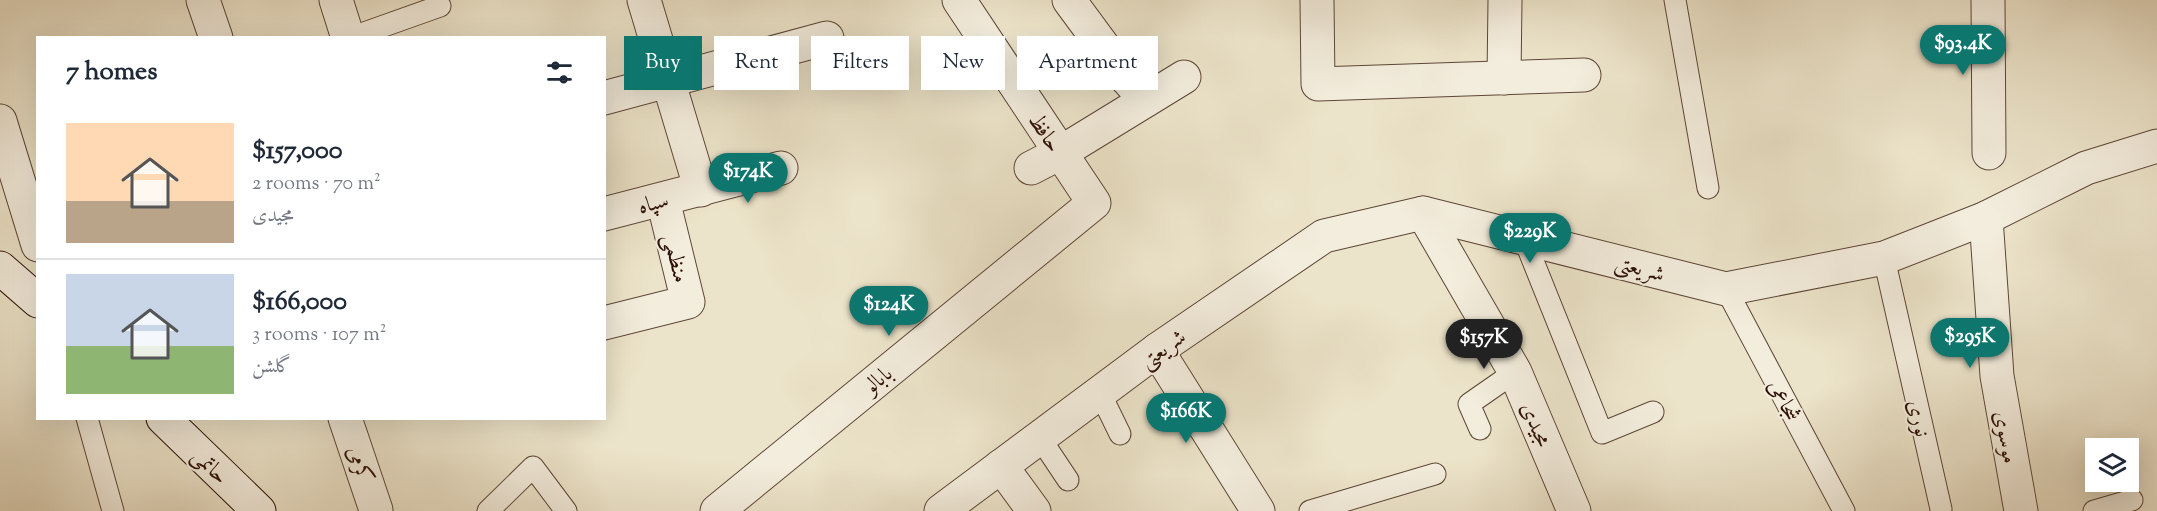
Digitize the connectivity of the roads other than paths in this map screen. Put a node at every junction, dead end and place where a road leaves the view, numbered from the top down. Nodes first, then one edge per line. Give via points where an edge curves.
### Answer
1 (203, 0) edge
2 (336, 0) edge
3 (644, 0) edge
4 (959, 0) edge
5 (1069, 0) edge
6 (1317, 0) edge
7 (1505, 0) edge
8 (1676, 0) edge
9 (1988, 0) edge
10 (440, 6) dead end
11 (215, 36) edge
12 (348, 36) edge
13 (355, 36) edge
14 (655, 36) edge
15 (811, 42) edge
16 (702, 70) edge
17 (1584, 75) dead end
18 (1184, 76) dead end
19 (1504, 78) junction
20 (631, 90) edge
21 (672, 90) edge
22 (606, 97) edge
23 (1146, 100) junction
24 (0, 121) edge
25 (2157, 146) edge
26 (1060, 153) junction
27 (1989, 153) dead end
28 (781, 168) dead end
29 (1030, 168) dead end
30 (1708, 188) dead end
31 (701, 190) junction
32 (663, 200) junction
33 (1094, 203) joint
34 (1423, 213) junction
35 (606, 214) edge
36 (1986, 218) junction
37 (1523, 236) junction
38 (36, 238) edge
39 (1884, 258) junction
40 (1726, 289) junction
41 (606, 322) edge
42 (1157, 350) junction
43 (1515, 372) junction
44 (1100, 393) junction
45 (1653, 412) dead end
46 (88, 420) edge
47 (165, 420) edge
48 (346, 420) edge
49 (1480, 429) dead end
50 (1120, 434) dead end
51 (1040, 438) junction
52 (1001, 465) junction
53 (1435, 474) dead end
54 (1068, 480) dead end
55 (2132, 501) dead end
56 (1941, 508) dead end
57 (376, 510) edge
58 (1841, 510) edge
59 (113, 511) edge
60 (259, 511) edge
61 (488, 511) edge
62 (566, 511) edge
63 (717, 511) edge
64 (941, 511) edge
65 (1034, 511) edge
66 (1258, 511) edge
67 (1310, 511) edge
68 (1574, 511) edge
69 (2021, 511) edge
70 (2094, 511) edge

1 - 11 street
2 - 12 street
3 - 14 street
4 - 26 street, حافظ
5 - 23 street
6 - 19 street via 1318,84
7 - 19 street
8 - 30 lane
9 - 27 street
10 - 13 lane
15 - 16 street
17 - 19 street
18 - 23 street
20 - 22 street
21 - 31 street
23 - 26 street
24 - 38 street
25 - 36 street, شریعتی via 2086,168
26 - 29 street
26 - 33 street, حافظ
28 - 31 street, سپاه
31 - 32 street, سپاه
32 - 35 street, سپاه
32 - 41 street, منظمی via 688,302
33 - 63 street, بابالو
34 - 37 street, شریعتی
34 - 42 street, شریعتی via 1324,236
34 - 43 street, مجیدی
36 - 39 street, شریعتی
36 - 69 street, موسوی via 1996,376
37 - 40 street, شریعتی
37 - 45 lane via 1602,433
39 - 40 street, شریعتی
39 - 56 lane, نوری
40 - 58 lane, شجاعی
42 - 44 street, شریعتی
42 - 66 street
43 - 49 lane via 1469,404
43 - 68 street, مجیدی
44 - 50 lane
44 - 51 street, شریعتی
46 - 59 lane
47 - 60 street, حاتمی
48 - 57 street, کرمی
51 - 52 street, شریعتی
51 - 54 lane
52 - 64 street, شریعتی
52 - 65 street
53 - 67 lane
55 - 70 lane
61 - 62 lane via 533,467

